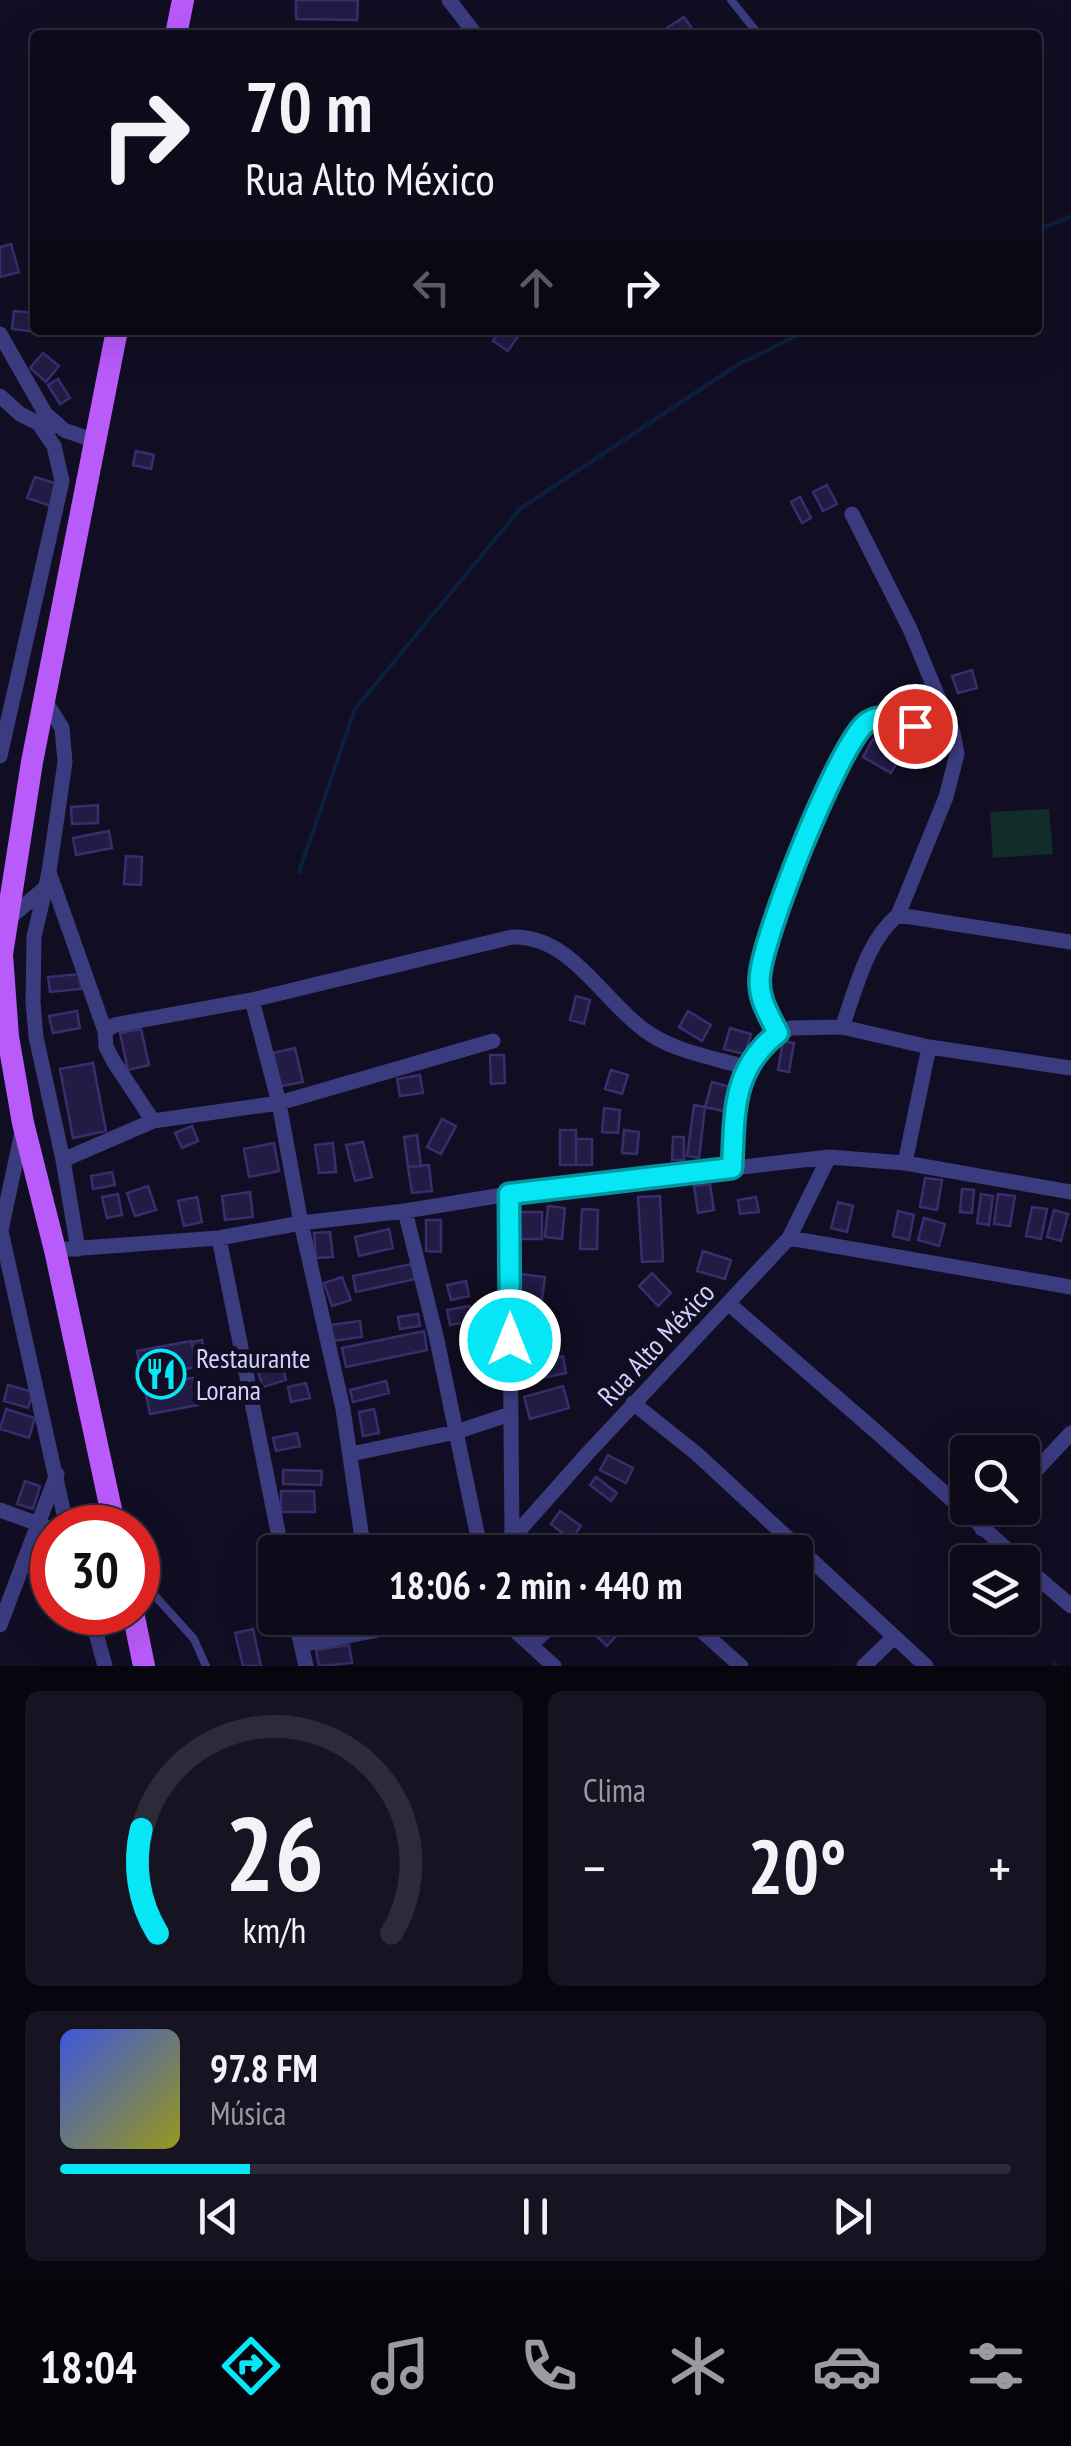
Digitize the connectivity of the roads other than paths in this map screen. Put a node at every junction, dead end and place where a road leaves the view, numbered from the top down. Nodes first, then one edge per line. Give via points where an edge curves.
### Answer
1 (183, 0) edge
2 (449, 0) edge
3 (731, 0) edge
4 (177, 30) edge
5 (472, 30) edge
6 (755, 30) edge
7 (0, 334) edge
8 (116, 335) edge
9 (0, 396) edge
10 (42, 427) junction
11 (64, 430) junction
12 (95, 441) junction
13 (852, 514) dead end
14 (29, 632) junction
15 (56, 640) junction
16 (44, 699) junction
17 (6, 732) junction
18 (953, 734) junction
19 (36, 738) junction
20 (0, 756) edge
21 (47, 880) junction
22 (898, 915) junction
23 (3, 936) edge
24 (1071, 942) edge
25 (252, 1000) junction
26 (842, 1027) junction
27 (105, 1031) junction
28 (778, 1033) junction
29 (4, 1037) edge
30 (493, 1041) dead end
31 (929, 1047) junction
32 (745, 1067) junction
33 (1071, 1068) edge
34 (279, 1103) junction
35 (153, 1122) junction
36 (23, 1124) junction
37 (829, 1157) junction
38 (63, 1160) junction
39 (905, 1163) junction
40 (732, 1168) junction
41 (5, 1184) edge
42 (1071, 1192) edge
43 (509, 1194) junction
44 (406, 1211) junction
45 (301, 1222) junction
46 (1, 1233) edge
47 (219, 1238) junction
48 (790, 1238) junction
49 (66, 1250) junction
50 (1071, 1287) edge
51 (728, 1303) junction
52 (633, 1404) junction
53 (510, 1414) junction
54 (456, 1432) junction
55 (1068, 1440) edge
56 (351, 1454) junction
57 (1040, 1467) edge
58 (56, 1474) junction
59 (49, 1505) edge
60 (62, 1505) edge
61 (111, 1505) edge
62 (0, 1510) edge
63 (30, 1521) edge
64 (986, 1525) edge
65 (982, 1529) junction
66 (279, 1535) edge
67 (362, 1535) edge
68 (478, 1535) edge
69 (512, 1535) edge
70 (516, 1535) edge
71 (1001, 1545) edge
72 (30, 1558) edge
73 (1040, 1579) edge
74 (160, 1601) edge
75 (1071, 1606) edge
76 (0, 1625) edge
77 (96, 1635) edge
78 (138, 1635) edge
79 (299, 1635) edge
80 (335, 1635) edge
81 (521, 1635) edge
82 (541, 1635) edge
83 (706, 1635) edge
84 (894, 1637) junction
85 (531, 1644) junction
86 (301, 1645) junction
87 (105, 1666) edge
88 (144, 1666) edge
89 (206, 1666) edge
90 (306, 1666) edge
91 (554, 1666) edge
92 (741, 1666) edge
93 (864, 1666) edge
94 (926, 1666) edge

1 - 4 main road
2 - 5 street
3 - 6 lane
7 - 11 street via 37,402
8 - 12 main road
9 - 10 street
10 - 11 street
10 - 14 street via 63,474
11 - 12 street
12 - 15 main road
13 - 18 street
14 - 15 street
14 - 17 street
15 - 16 main road
16 - 19 main road
16 - 21 street via 66,746
17 - 19 street
17 - 20 street
18 - 22 street via 957,754 946,797
18 - 28 street via 877,718 854,740 781,900 760,974 763,1004
19 - 23 main road
21 - 23 street
21 - 27 street
21 - 38 street via 34,937 33,1002
22 - 24 street
22 - 26 street via 868,958
23 - 29 main road
25 - 27 street via 140,1018
25 - 32 street via 468,946 527,938 570,959 659,1040
25 - 34 street
26 - 28 street
26 - 31 street
27 - 35 street via 106,1048
28 - 32 street
29 - 36 main road
30 - 34 street
31 - 33 street
31 - 39 street
32 - 40 street
34 - 35 street
34 - 45 street
35 - 38 street
36 - 41 street
36 - 49 main road
37 - 39 street
37 - 40 street
37 - 48 street, Rua Alto México
38 - 49 street
39 - 42 street
40 - 43 street
41 - 46 street
43 - 44 street
43 - 53 street
44 - 45 street
44 - 54 street
45 - 47 street
45 - 56 street
46 - 58 street
47 - 49 street
47 - 66 street
48 - 50 street
48 - 51 street, Rua Alto México
49 - 61 main road
51 - 52 street, Rua Alto México
51 - 65 street
52 - 70 street, Rua Alto México
52 - 84 street via 697,1454
53 - 54 street
53 - 69 street
54 - 56 street
54 - 68 street
55 - 57 street
56 - 67 street
58 - 59 street
58 - 60 street
62 - 63 street
64 - 65 street
65 - 71 street
72 - 76 street
73 - 75 street
74 - 89 lane via 194,1639
77 - 87 street
78 - 88 main road
79 - 86 street
80 - 86 street
81 - 85 street
82 - 85 street
83 - 92 street
84 - 93 street
84 - 94 street
85 - 91 street
86 - 90 street

